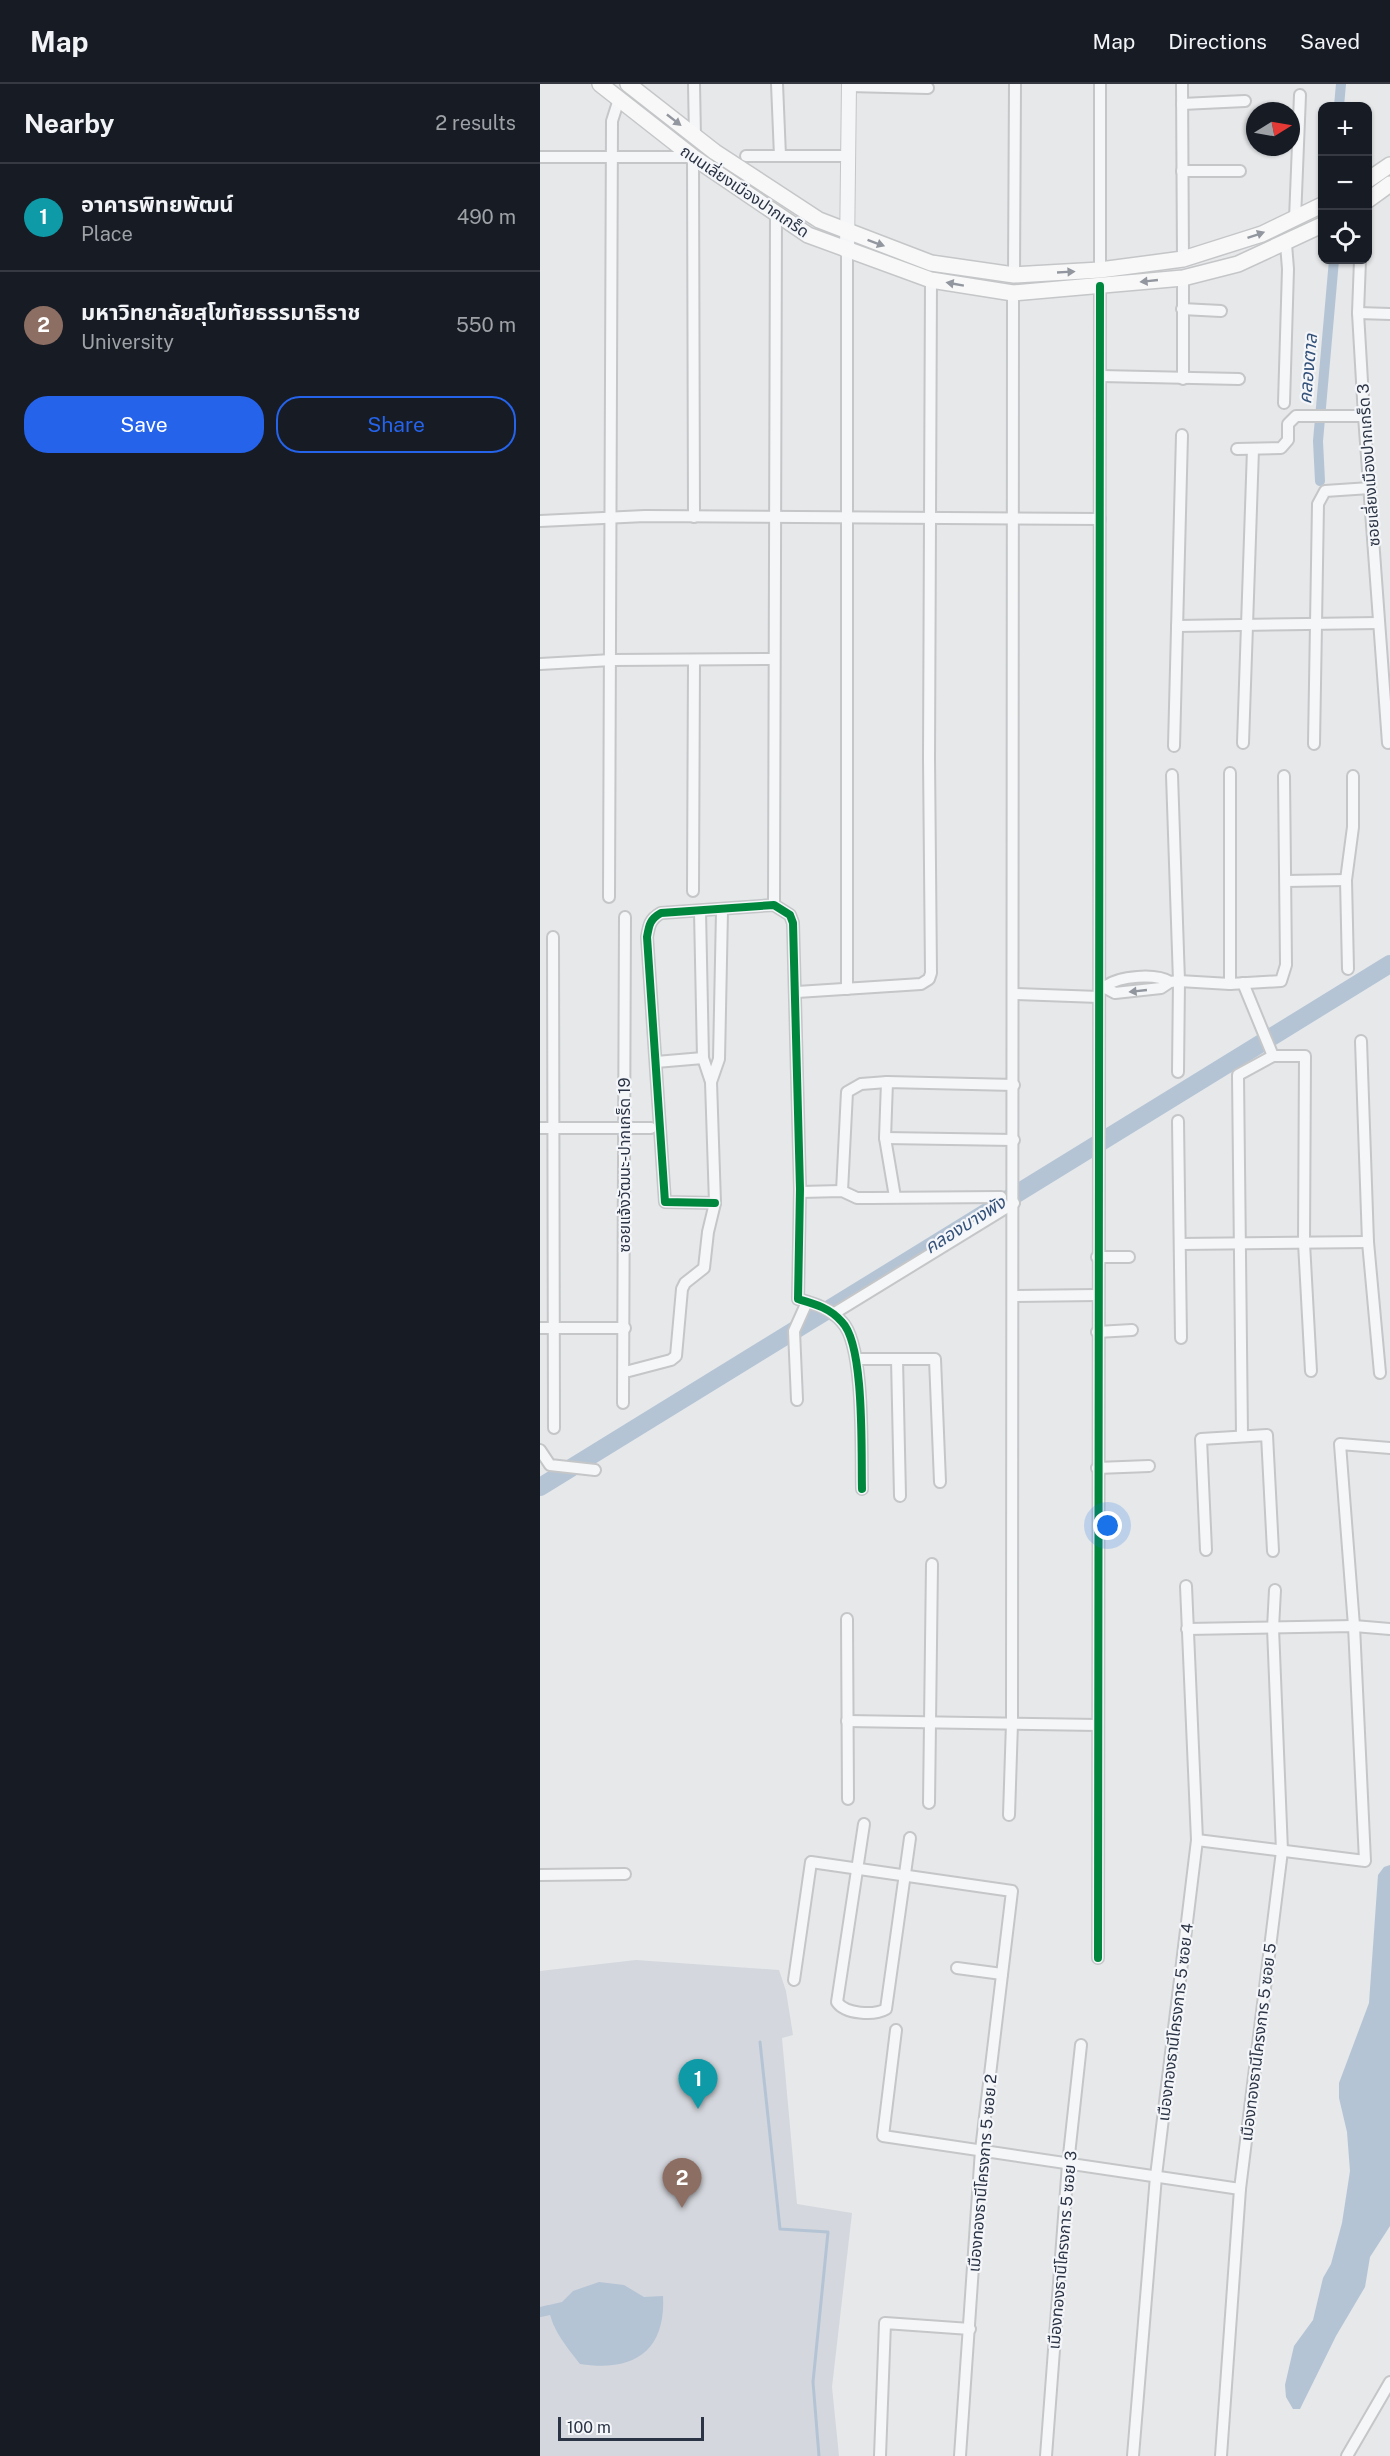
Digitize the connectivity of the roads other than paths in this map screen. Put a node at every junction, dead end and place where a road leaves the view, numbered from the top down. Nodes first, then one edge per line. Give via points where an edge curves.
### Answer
1 (600, 84) edge
2 (628, 84) edge
3 (694, 84) edge
4 (777, 84) edge
5 (1015, 84) edge
6 (1100, 84) edge
7 (1182, 84) edge
8 (849, 85) edge
9 (928, 88) dead end
10 (1300, 95) dead end
11 (619, 99) junction
12 (1245, 101) dead end
13 (1182, 104) junction
14 (695, 137) junction
15 (612, 156) junction
16 (746, 156) dead end
17 (780, 156) junction
18 (848, 156) junction
19 (540, 157) edge
20 (693, 157) junction
21 (1390, 165) edge
22 (1182, 171) junction
23 (1240, 171) dead end
24 (1372, 177) edge
25 (1390, 184) edge
26 (1372, 197) edge
27 (1318, 208) edge
28 (776, 213) junction
29 (1295, 219) junction
30 (1318, 228) edge
31 (848, 233) junction
32 (1286, 244) junction
33 (847, 251) junction
34 (1183, 259) junction
35 (1360, 264) edge
36 (1100, 270) junction
37 (1014, 275) junction
38 (1183, 278) junction
39 (931, 280) junction
40 (1100, 286) junction
41 (1013, 293) junction
42 (1182, 309) junction
43 (1221, 310) dead end
44 (1358, 313) junction
45 (1390, 314) edge
46 (1101, 376) junction
47 (1183, 379) junction
48 (1239, 379) dead end
49 (1284, 403) dead end
50 (1364, 416) junction
51 (1182, 435) dead end
52 (1237, 449) dead end
53 (1252, 449) junction
54 (1370, 488) junction
55 (611, 517) junction
56 (694, 517) junction
57 (849, 517) junction
58 (929, 517) junction
59 (774, 518) junction
60 (1014, 518) junction
61 (1100, 519) junction
62 (540, 521) edge
63 (1315, 623) junction
64 (1379, 623) junction
65 (1247, 625) junction
66 (1176, 626) junction
67 (774, 659) junction
68 (612, 660) junction
69 (694, 660) junction
70 (540, 664) edge
71 (1243, 742) dead end
72 (1388, 743) dead end
73 (1314, 744) dead end
74 (1174, 746) dead end
75 (1230, 772) dead end
76 (1172, 775) dead end
77 (1284, 776) dead end
78 (1353, 776) dead end
79 (1346, 880) junction
80 (1286, 881) junction
81 (693, 891) dead end
82 (609, 897) dead end
83 (774, 905) junction
84 (700, 911) junction
85 (722, 911) junction
86 (625, 917) dead end
87 (553, 937) dead end
88 (1348, 969) dead end
89 (1174, 981) junction
90 (1243, 983) junction
91 (1230, 984) junction
92 (1103, 985) junction
93 (847, 989) junction
94 (797, 992) junction
95 (1015, 994) junction
96 (1099, 997) junction
97 (1361, 1041) dead end
98 (1273, 1056) junction
99 (703, 1058) junction
100 (656, 1062) junction
101 (1178, 1072) dead end
102 (711, 1082) junction
103 (887, 1082) junction
104 (1014, 1085) junction
105 (1178, 1121) dead end
106 (540, 1128) edge
107 (554, 1128) junction
108 (651, 1128) dead end
109 (624, 1129) junction
110 (885, 1138) junction
111 (1014, 1140) junction
112 (842, 1191) junction
113 (800, 1192) junction
114 (895, 1197) junction
115 (1001, 1197) dead end
116 (715, 1203) junction
117 (1014, 1203) junction
118 (1368, 1242) junction
119 (1239, 1243) junction
120 (1304, 1243) junction
121 (1180, 1244) junction
122 (1097, 1257) junction
123 (1129, 1257) dead end
124 (1097, 1295) junction
125 (1014, 1296) junction
126 (807, 1302) junction
127 (833, 1314) junction
128 (540, 1328) edge
129 (554, 1328) junction
130 (625, 1328) junction
131 (1131, 1330) dead end
132 (1097, 1332) junction
133 (1181, 1338) dead end
134 (857, 1359) junction
135 (897, 1359) junction
136 (629, 1371) dead end
137 (1311, 1371) dead end
138 (1380, 1373) dead end
139 (797, 1400) dead end
140 (624, 1403) dead end
141 (554, 1428) dead end
142 (1242, 1435) junction
143 (1390, 1448) edge
144 (540, 1450) edge
145 (1149, 1466) dead end
146 (1097, 1468) junction
147 (595, 1470) dead end
148 (940, 1482) dead end
149 (862, 1489) dead end
150 (900, 1496) dead end
151 (1206, 1550) dead end
152 (1273, 1551) dead end
153 (932, 1564) dead end
154 (1186, 1587) dead end
155 (1275, 1590) dead end
156 (847, 1619) dead end
157 (1354, 1626) junction
158 (1273, 1628) junction
159 (1188, 1629) junction
160 (1390, 1629) edge
161 (847, 1721) junction
162 (931, 1723) junction
163 (1012, 1723) junction
164 (1098, 1725) junction
165 (848, 1799) dead end
166 (928, 1803) dead end
167 (1009, 1815) dead end
168 (864, 1824) dead end
169 (910, 1838) dead end
170 (1197, 1840) junction
171 (1282, 1851) junction
172 (859, 1868) junction
173 (625, 1874) dead end
174 (540, 1875) edge
175 (904, 1875) junction
176 (1098, 1958) dead end
177 (957, 1968) dead end
178 (1002, 1974) junction
179 (794, 1980) dead end
180 (896, 2030) dead end
181 (1081, 2045) dead end
182 (981, 2150) junction
183 (1068, 2164) junction
184 (1156, 2176) junction
185 (1240, 2189) junction
186 (970, 2328) junction
187 (1390, 2382) edge
188 (880, 2456) edge
189 (960, 2456) edge
190 (1046, 2456) edge
191 (1133, 2456) edge
192 (1221, 2456) edge
193 (1347, 2456) edge

1 - 11 main road, ถนนเลี่ยงเมืองปากเกร็ด
2 -> 14 main road, ถนนเลี่ยงเมืองปากเกร็ด
3 - 14 street
4 - 17 street
5 - 37 street
6 - 36 street
7 - 13 street
8 - 9 street
8 - 18 street
10 - 29 street
11 - 15 street via 613,112
11 - 20 main road, ถนนเลี่ยงเมืองปากเกร็ด
12 - 13 street
13 - 22 street
14 - 31 main road, ถนนเลี่ยงเมืองปากเกร็ด via 819,220
15 - 19 street
15 - 20 street
15 - 55 street
16 - 17 street
17 - 18 street
18 - 31 street
20 - 28 main road, ถนนเลี่ยงเมืองปากเกร็ด
20 - 56 street
21 - 24 main road
22 - 23 street
22 - 34 street
25 - 26 main road
27 - 29 main road, ถนนเลี่ยงเมืองปากเกร็ด
28 - 33 main road, ถนนเลี่ยงเมืองปากเกร็ด via 808,235
28 - 59 street
34 -> 29 main road, ถนนเลี่ยงเมืองปากเกร็ด via 1262,234
30 - 32 main road, ถนนเลี่ยงเมืองปากเกร็ด
31 - 33 street
31 -> 37 main road, ถนนเลี่ยงเมืองปากเกร็ด via 931,263
32 - 38 main road, ถนนเลี่ยงเมืองปากเกร็ด via 1238,264
32 - 49 street
33 - 39 main road, ถนนเลี่ยงเมืองปากเกร็ด
33 - 57 street
34 - 36 main road, ถนนเลี่ยงเมืองปากเกร็ด
35 - 44 street, ซอยเลี่ยงเมืองปากเกร็ด 3
37 -> 36 main road, ถนนเลี่ยงเมืองปากเกร็ด
38 -> 40 main road, ถนนเลี่ยงเมืองปากเกร็ด
38 - 42 street
41 -> 39 main road, ถนนเลี่ยงเมืองปากเกร็ด
39 - 58 street
40 - 41 main road, ถนนเลี่ยงเมืองปากเกร็ด
40 - 46 street
41 - 60 street
42 - 43 street
42 - 47 street
44 - 45 street
44 - 50 street, ซอยเลี่ยงเมืองปากเกร็ด 3
46 - 47 street
46 - 61 street
47 - 48 street
50 - 53 street via 1296,416 1288,424 1284,446
50 - 54 street, ซอยเลี่ยงเมืองปากเกร็ด 3
51 - 66 street
52 - 53 street
53 - 65 street
54 - 63 street via 1325,491 1320,495
54 - 64 street, ซอยเลี่ยงเมืองปากเกร็ด 3
55 - 56 street
55 - 62 street
55 - 68 street
56 - 59 street
57 - 58 street
57 - 59 street
57 - 93 street
58 - 60 street
58 - 93 street via 931,973 921,984
59 - 67 street
60 - 61 street
60 - 95 street
61 - 92 street
63 - 64 street
63 - 65 street
63 - 73 street
64 - 72 street, ซอยเลี่ยงเมืองปากเกร็ด 3
65 - 66 street
65 - 71 street
66 - 74 street
67 - 69 street
67 - 83 street
68 - 69 street
68 - 70 street
68 - 82 street
69 - 81 street
75 - 91 street
76 - 89 street
77 - 80 street
78 - 79 street via 1353,827
79 - 80 street
79 - 88 street
80 - 90 street via 1285,973 1281,981
83 - 85 street
83 - 94 street via 790,915 793,923
84 - 85 street
84 - 99 street
84 - 100 street via 661,913 649,924
85 - 102 street via 719,1059
86 - 109 street, ซอยแจ้งวัฒนะ-ปากเกร็ด 19
87 - 107 street
89 - 91 street
89 - 92 street via 1161,988 1115,993
89 - 101 street
90 - 91 street
90 - 98 street
92 - 96 street
93 - 94 street
94 - 113 street
95 - 96 street
95 - 104 street
96 - 122 street
97 - 118 street
98 - 119 street via 1238,1075
98 - 120 street via 1305,1056
99 - 100 street
99 - 102 street
100 - 116 street via 665,1202
102 - 116 street
103 - 104 street
103 - 110 street
103 - 112 street via 861,1084 847,1092
104 - 111 street
105 - 121 street
106 - 107 street
107 - 109 street
107 - 129 street
108 - 109 street
109 - 130 street, ซอยแจ้งวัฒนะ-ปากเกร็ด 19
110 - 111 street
110 - 114 street
111 - 117 street
112 - 113 street
112 - 114 street via 857,1198
113 - 126 street via 798,1299
114 - 115 street
116 - 136 street via 704,1269 682,1289 676,1356
117 - 125 street
117 - 127 street
118 - 120 street
118 - 138 street
119 - 120 street
119 - 121 street
119 - 142 street
120 - 137 street
121 - 133 street
122 - 123 street
122 - 124 street
124 - 125 street
124 - 132 street
125 - 163 street
126 - 127 street via 825,1307
126 - 139 street via 794,1334
127 - 134 street via 844,1323
128 - 129 street
129 - 130 street
129 - 141 street
130 - 140 street, ซอยแจ้งวัฒนะ-ปากเกร็ด 19
131 - 132 street
132 - 146 street
134 - 135 street
134 - 149 street
135 - 148 street via 935,1359
135 - 150 street
142 - 151 street via 1201,1439
142 - 152 street via 1267,1435
143 - 157 street via 1340,1444
144 - 147 street via 550,1465
145 - 146 street
146 - 164 street
153 - 162 street
154 - 159 street, เมืองทองธานีโครงการ 5 ซอย 4
155 - 158 street, เมืองทองธานีโครงการ 5 ซอย 5
156 - 161 street
157 - 158 street
157 - 160 street
157 - 171 street via 1365,1861
158 - 159 street
158 - 171 street, เมืองทองธานีโครงการ 5 ซอย 5
159 - 170 street, เมืองทองธานีโครงการ 5 ซอย 4
161 - 162 street
161 - 165 street
162 - 163 street
162 - 166 street
163 - 164 street
163 - 167 street
164 - 176 street
168 - 172 street
169 - 175 street
170 - 171 street
170 - 184 street, เมืองทองธานีโครงการ 5 ซอย 4
171 - 185 street, เมืองทองธานีโครงการ 5 ซอย 5
172 - 175 street
172 - 175 street via 837,2002 842,2008 858,2012 886,2009
172 - 179 street via 811,1862
173 - 174 street
175 - 178 street, เมืองทองธานีโครงการ 5 ซอย 2 via 1012,1891
177 - 178 street
178 - 182 street, เมืองทองธานีโครงการ 5 ซอย 2
180 - 182 street via 883,2136
181 - 183 street, เมืองทองธานีโครงการ 5 ซอย 3
182 - 183 street
182 - 186 street, เมืองทองธานีโครงการ 5 ซอย 2
183 - 184 street
183 - 190 street, เมืองทองธานีโครงการ 5 ซอย 3
184 - 185 street
184 - 191 street, เมืองทองธานีโครงการ 5 ซอย 4
185 - 192 street, เมืองทองธานีโครงการ 5 ซอย 5
186 - 188 street via 885,2324
186 - 189 street, เมืองทองธานีโครงการ 5 ซอย 2
187 - 193 street

